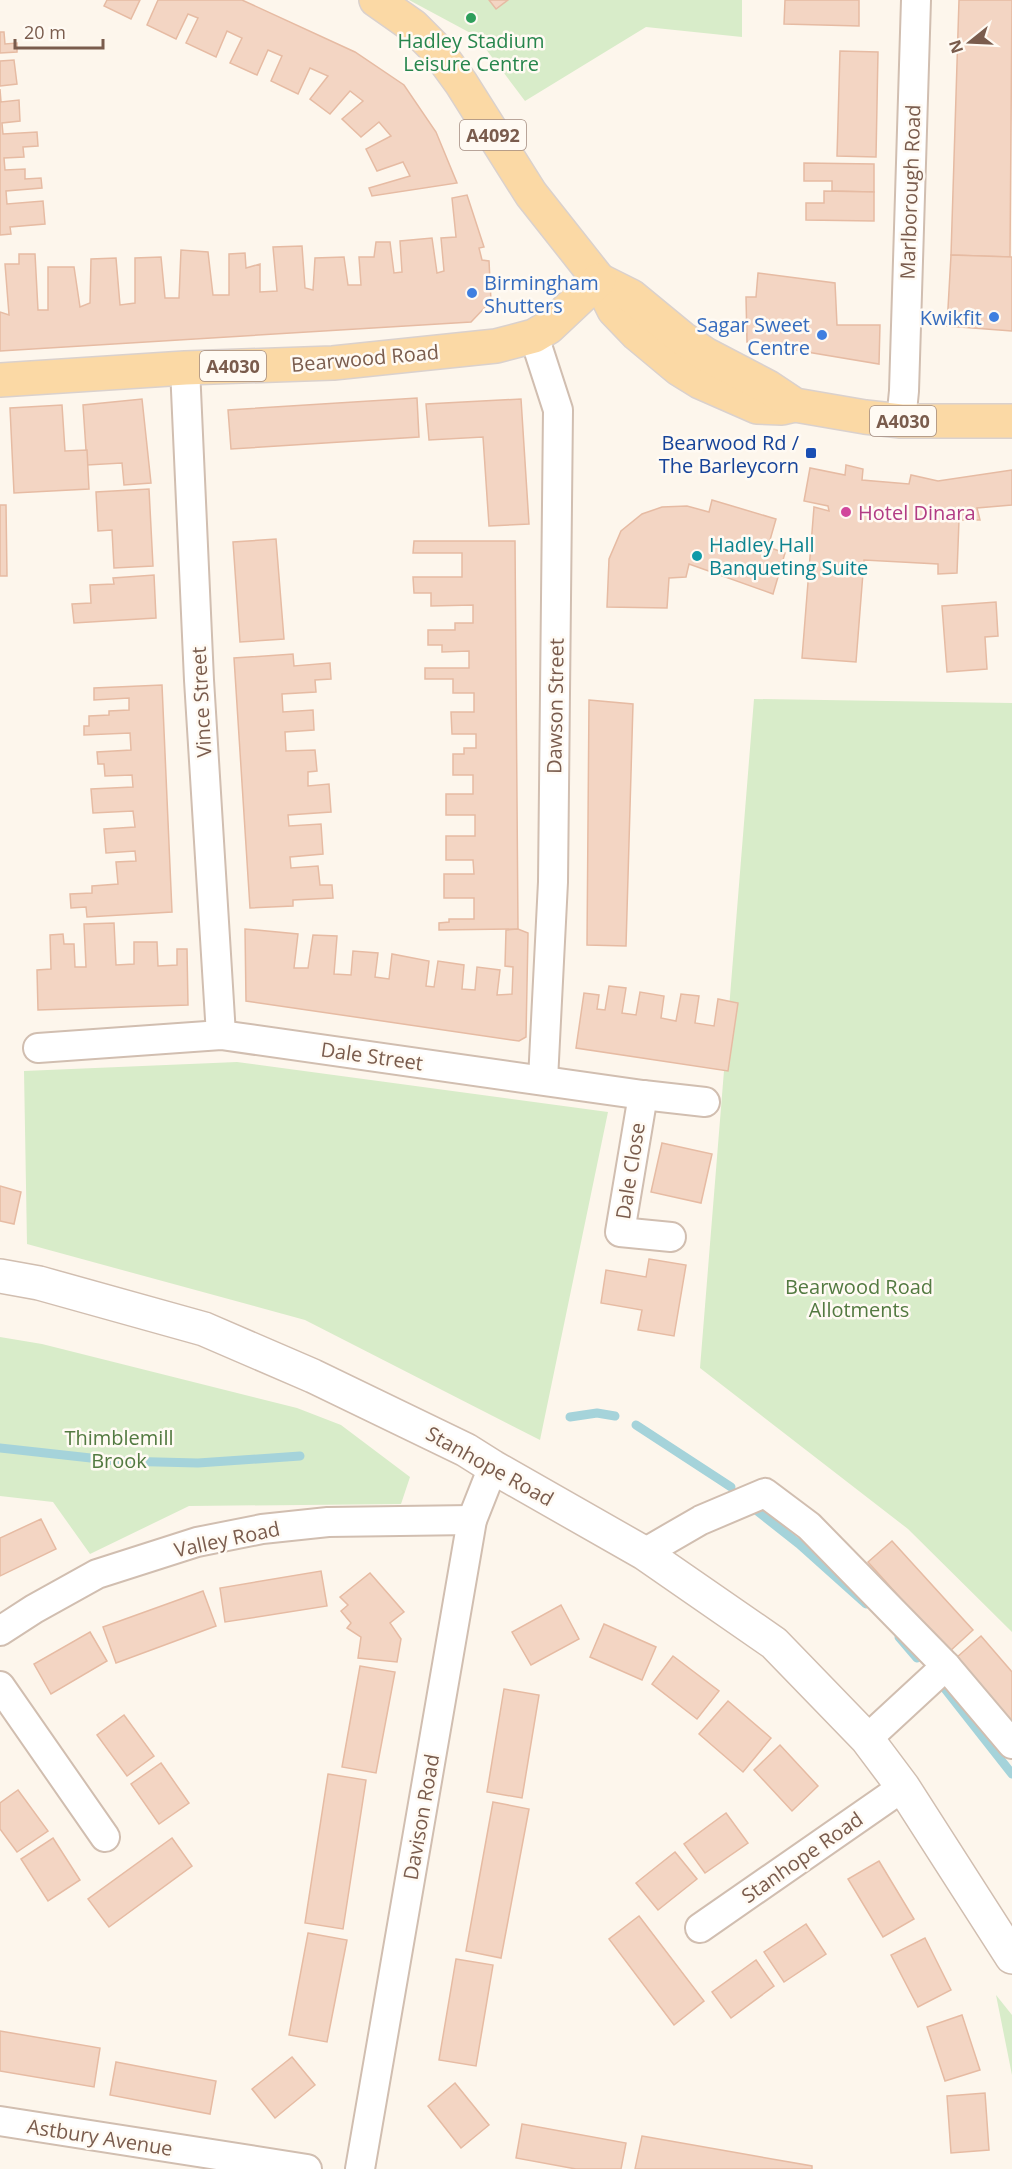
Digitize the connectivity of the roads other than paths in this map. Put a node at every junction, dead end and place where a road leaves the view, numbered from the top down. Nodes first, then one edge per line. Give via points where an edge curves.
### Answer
1 (376, 0) edge
2 (916, 0) edge
3 (599, 280) junction
4 (534, 336) junction
5 (185, 368) junction
6 (0, 380) edge
7 (901, 421) junction
8 (1012, 421) edge
9 (221, 1035) junction
10 (38, 1048) dead end
11 (543, 1080) junction
12 (643, 1095) junction
13 (705, 1102) dead end
14 (671, 1237) dead end
15 (0, 1276) edge
16 (493, 1467) junction
17 (472, 1520) junction
18 (644, 1553) junction
19 (0, 1631) edge
20 (946, 1666) junction
21 (0, 1686) edge
22 (867, 1739) junction
23 (1012, 1744) edge
24 (903, 1787) junction
25 (105, 1837) dead end
26 (700, 1928) dead end
27 (1012, 1957) edge
28 (0, 2121) edge
29 (307, 2169) edge
30 (360, 2169) edge

1 - 3 main road, A4092 via 413,26 437,50 531,194
2 - 7 street, Marlborough Road
3 - 4 main road, Bearwood Road / A4030
3 - 7 main road, A4030 via 631,296 705,354 795,405
4 - 5 main road, Bearwood Road / A4030 via 496,346 345,362
4 - 11 street, Dawson Street via 558,410 553,882
5 - 6 main road, Bearwood Road / A4030
5 - 9 street, Vince Street
7 - 8 main road, A4030
9 - 10 street, Dale Street
9 - 11 street, Dale Street
11 - 12 street, Dale Street
12 - 13 street, Dale Street
12 - 14 street, Dale Close via 620,1232
15 - 16 street, Stanhope Road via 204,1329 313,1376
16 - 17 street, Davison Road
16 - 18 street, Stanhope Road
17 - 19 street, Valley Road via 328,1522 262,1529 197,1542 98,1574
17 - 30 street, Davison Road
18 - 20 street via 701,1520 765,1493 809,1526
18 - 22 street, Stanhope Road via 774,1643
20 - 22 street
20 - 23 street
21 - 25 street
22 - 24 street, Stanhope Road
24 - 26 street, Stanhope Road
24 - 27 street, Stanhope Road
28 - 29 street, Astbury Avenue

